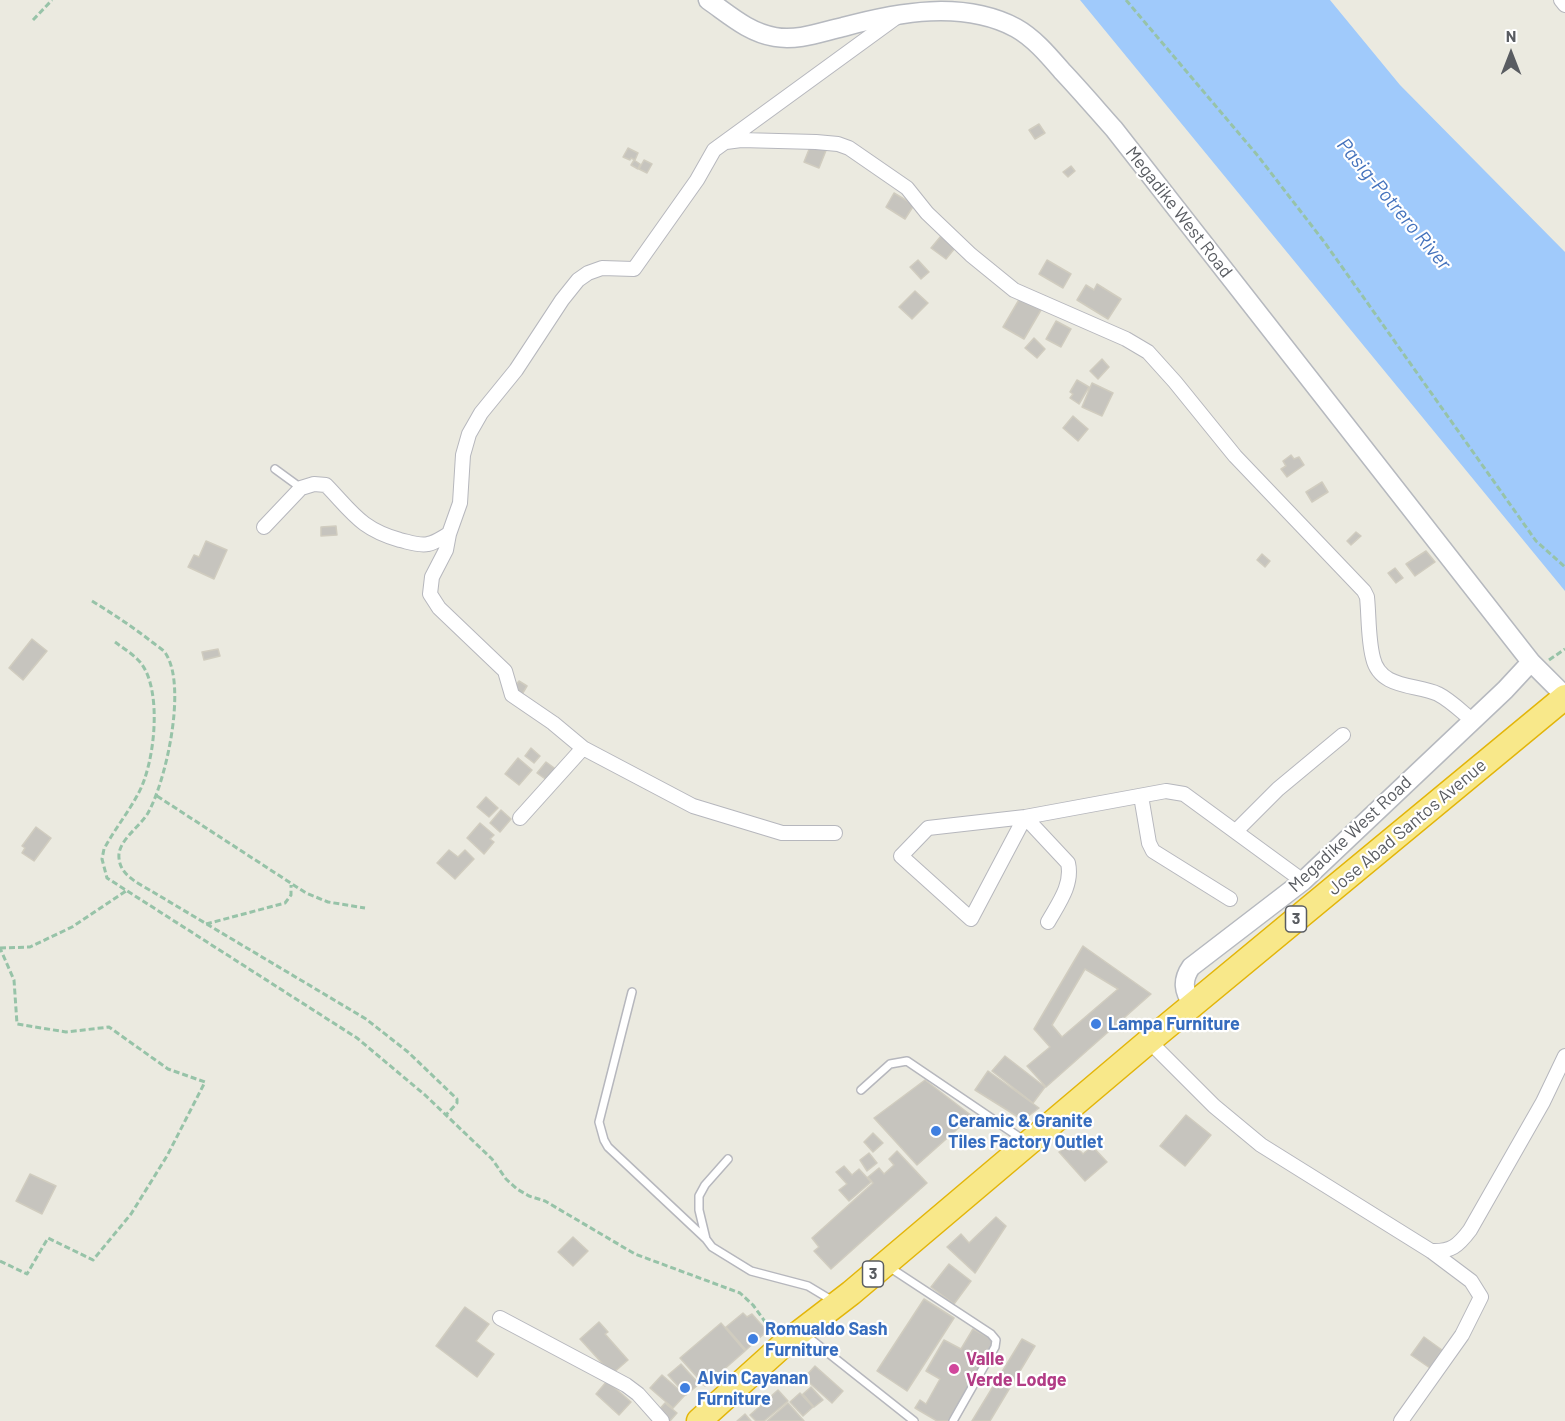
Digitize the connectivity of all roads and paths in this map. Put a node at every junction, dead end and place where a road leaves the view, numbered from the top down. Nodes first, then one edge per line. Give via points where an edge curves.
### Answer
1 (52, 0) edge
2 (708, 0) edge
3 (1126, 0) edge
4 (1561, 0) edge
5 (1565, 5) edge
6 (902, 13) junction
7 (33, 20) dead end
8 (724, 143) junction
9 (275, 469) dead end
10 (301, 488) junction
11 (264, 527) dead end
12 (449, 534) junction
13 (1565, 567) edge
14 (92, 601) dead end
15 (115, 642) dead end
16 (1531, 663) junction
17 (1565, 696) edge
18 (1472, 720) junction
19 (1343, 735) dead end
20 (583, 748) junction
21 (157, 796) junction
22 (1141, 796) junction
23 (1025, 817) junction
24 (520, 818) dead end
25 (1236, 831) junction
26 (835, 833) dead end
27 (1303, 881) junction
28 (291, 884) junction
29 (126, 891) junction
30 (1230, 899) dead end
31 (365, 908) dead end
32 (1048, 922) dead end
33 (204, 924) junction
34 (0, 948) edge
35 (632, 992) dead end
36 (1193, 1005) junction
37 (1149, 1041) junction
38 (1565, 1056) edge
39 (861, 1090) dead end
40 (446, 1115) junction
41 (1028, 1143) junction
42 (728, 1159) dead end
43 (706, 1239) junction
44 (1431, 1251) junction
45 (0, 1262) edge
46 (884, 1264) junction
47 (837, 1304) junction
48 (500, 1318) dead end
49 (802, 1332) junction
50 (782, 1346) junction
51 (662, 1421) edge
52 (699, 1421) edge
53 (914, 1421) edge
54 (953, 1421) edge
55 (1401, 1421) edge

1 - 7 path
2 - 6 street, Megadike West Road via 748,29 777,38 809,36
3 - 13 path via 1258,156 1332,252 1536,541
4 - 5 street
6 - 8 street
6 - 16 street, Megadike West Road via 964,10 982,14 1017,28 1043,50 1114,129
8 - 12 street via 714,150 634,269 602,268 578,280 481,413 463,455 460,503
8 - 18 street via 816,142 849,148 907,188 971,255 1014,290 1148,352 1235,456 1364,591 1373,658 1379,670 1399,685 1440,695
9 - 10 lane
10 - 11 street
10 - 12 street via 326,485 367,526 413,544 428,544
12 - 20 street via 446,550 432,577 430,594 505,671 512,695
14 - 21 path via 166,653 173,673 176,694
15 - 29 path via 141,663 155,702 153,746 139,793 109,840 102,859 107,878
16 - 17 street, Megadike West Road
16 - 18 street, Megadike West Road
17 - 36 highway, Jose Abad Santos Avenue / 3
18 - 27 street, Megadike West Road
19 - 25 street via 1278,789
20 - 24 street
20 - 26 street via 693,806 782,833
21 - 28 path
21 - 33 path via 147,816 123,844 118,856 121,867 129,877
22 - 23 street
22 - 25 street via 1166,791 1184,794
22 - 30 street via 1153,850
23 - 23 street via 971,919 901,856 928,828
23 - 32 street via 1068,863 1070,872 1068,886
25 - 27 street
27 - 36 street, Megadike West Road via 1191,967 1184,982
28 - 31 path via 328,902
28 - 33 path via 291,895 285,903
29 - 34 path via 72,927 30,947
29 - 40 path via 357,1038
33 - 40 path via 381,1030 457,1099
34 - 45 path via 14,980 17,1024 66,1032 109,1027 168,1069 205,1082 167,1156 131,1214 93,1260 48,1238 27,1274
35 - 43 lane via 599,1122 604,1140
36 - 37 highway, Jose Abad Santos Avenue / 3
37 - 41 highway, Jose Abad Santos Avenue / 3
37 - 44 street via 1214,1106 1261,1144
38 - 44 street via 1470,1230 1462,1241 1446,1251
39 - 41 lane via 890,1064 907,1061
40 - 50 path via 517,1189 635,1254 740,1293
41 - 46 highway, Jose Abad Santos Avenue / 3
42 - 43 lane via 699,1196
43 - 47 lane via 721,1254 751,1271 808,1286
44 - 55 street via 1471,1281 1481,1297 1462,1335
46 - 47 highway, Jose Abad Santos Avenue / 3
46 - 54 lane via 996,1340
47 - 49 highway, Jose Abad Santos Avenue / 3
48 - 51 street via 626,1385
49 - 50 highway, Jose Abad Santos Avenue / 3
49 - 53 lane
50 - 52 highway, Jose Abad Santos Avenue / 3

